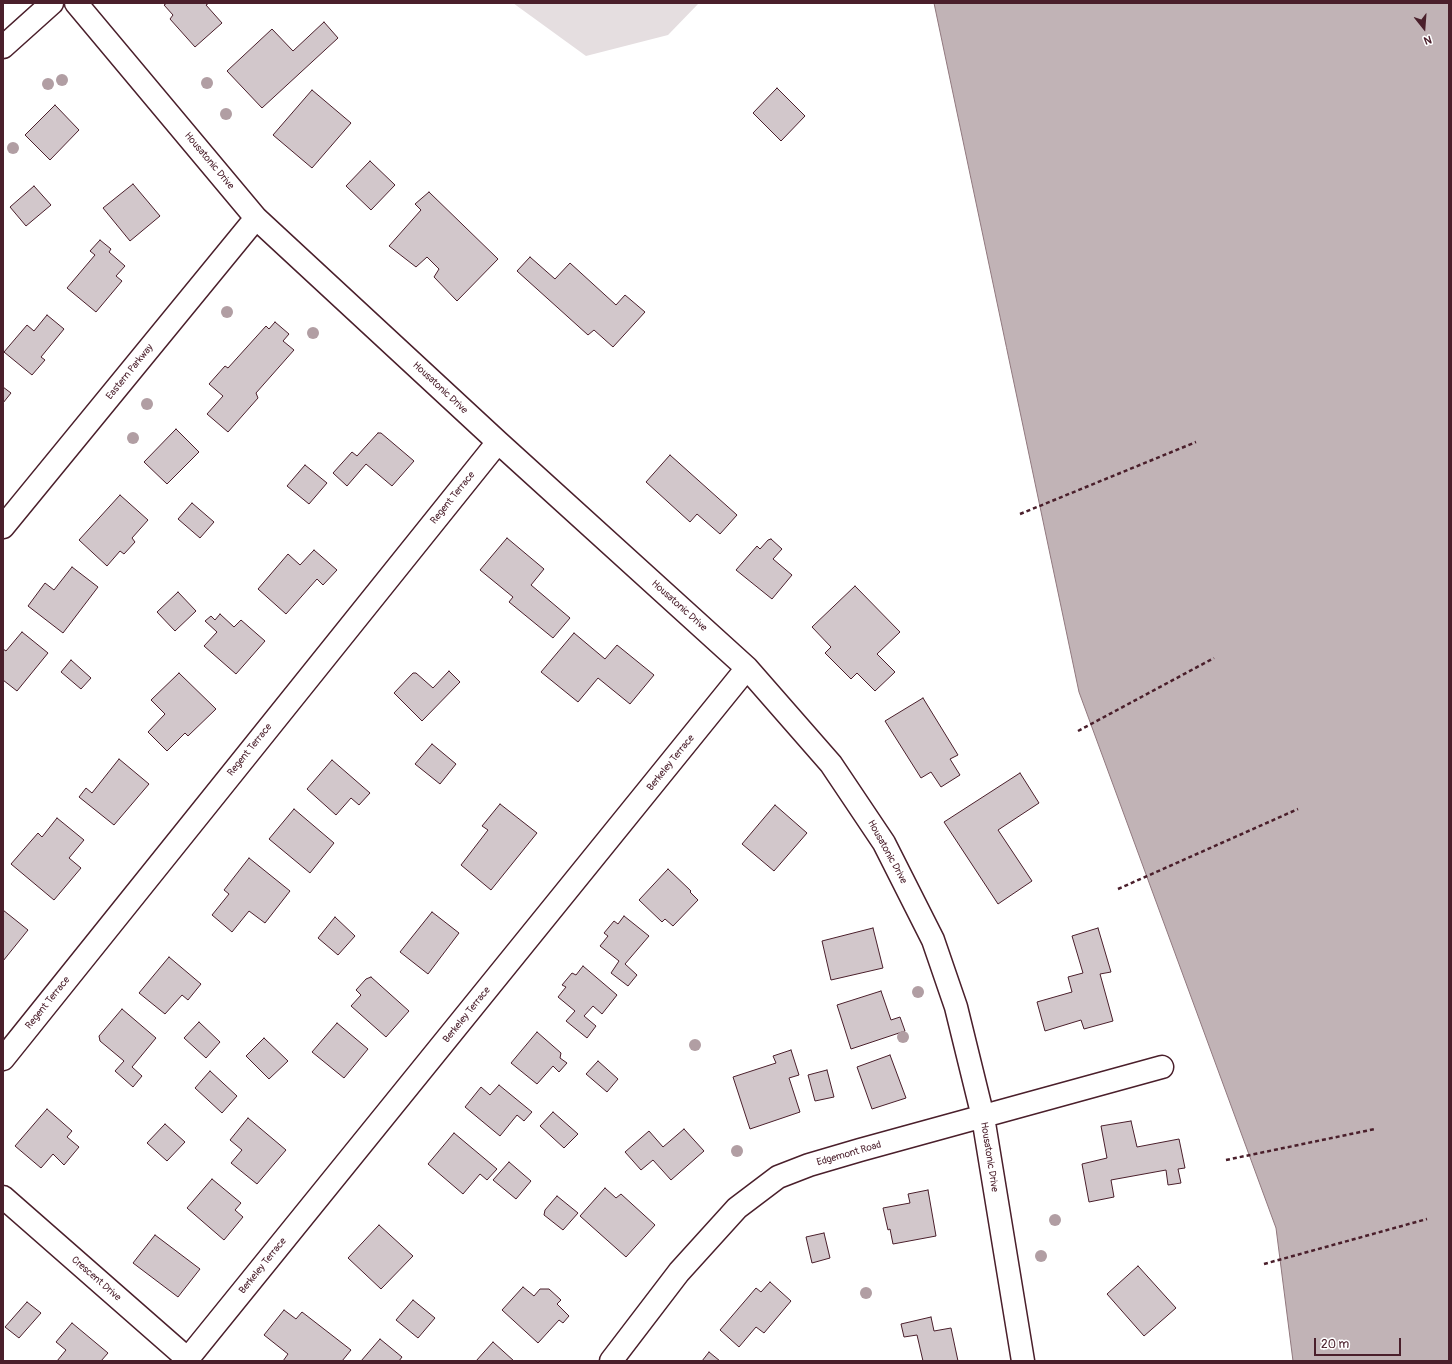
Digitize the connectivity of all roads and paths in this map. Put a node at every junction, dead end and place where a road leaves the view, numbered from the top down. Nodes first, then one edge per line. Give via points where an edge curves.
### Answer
1 (52, 3) edge
2 (76, 3) edge
3 (3, 48) edge
4 (256, 218) junction
5 (498, 442) junction
6 (1196, 442) dead end
7 (1020, 514) dead end
8 (3, 527) edge
9 (1214, 658) dead end
10 (747, 668) junction
11 (1078, 731) dead end
12 (1298, 809) dead end
13 (1118, 889) dead end
14 (3, 1059) edge
15 (1162, 1067) dead end
16 (983, 1117) junction
17 (1375, 1130) dead end
18 (1226, 1160) dead end
19 (3, 1197) edge
20 (1427, 1219) dead end
21 (1264, 1264) dead end
22 (188, 1360) edge
23 (611, 1361) edge
24 (1023, 1361) edge

1 - 3 street
2 - 4 street, Housatonic Drive
4 - 5 street, Housatonic Drive
4 - 8 street, Eastern Parkway
5 - 10 street, Housatonic Drive
5 - 14 street, Regent Terrace
6 - 7 path
9 - 11 path
10 - 16 street, Housatonic Drive via 831,764 884,842 933,940 956,1007
10 - 22 street, Berkeley Terrace
12 - 13 path
15 - 16 street, Edgemont Road
16 - 23 street, Edgemont Road via 838,1157 778,1177 731,1214 679,1272
16 - 24 street, Housatonic Drive
17 - 18 path
19 - 22 street, Crescent Drive
20 - 21 path

